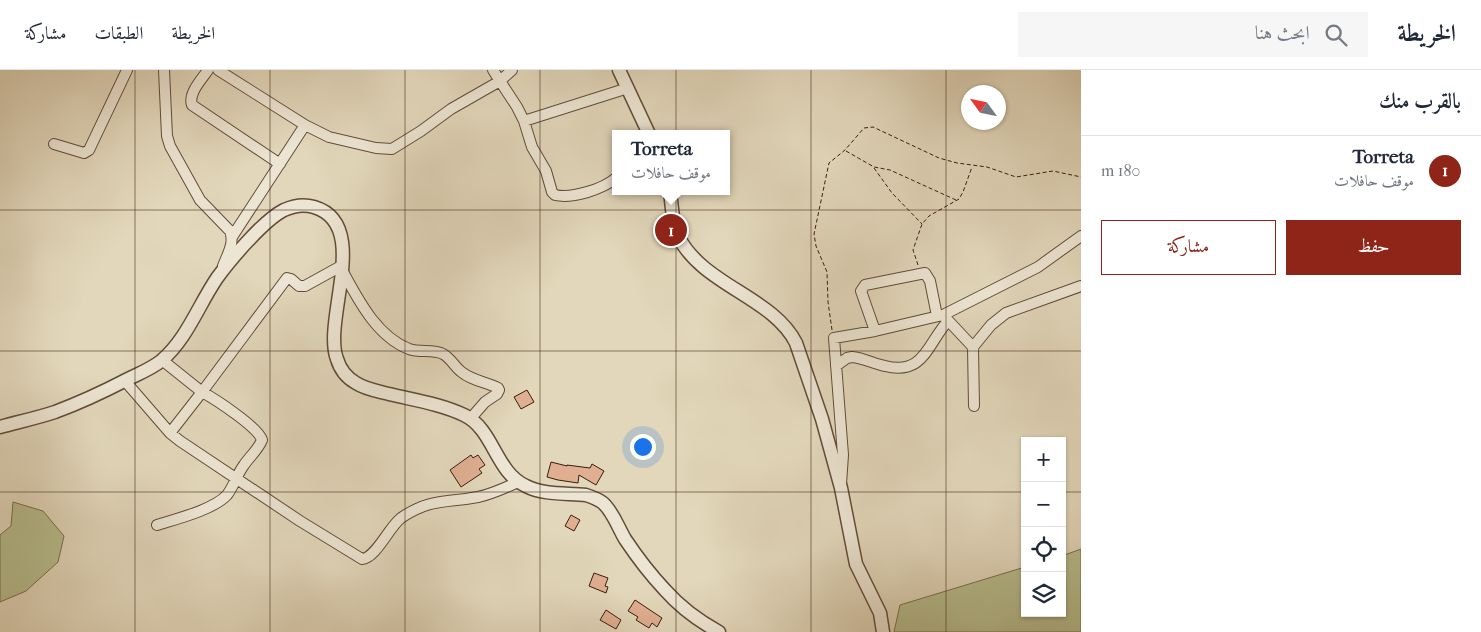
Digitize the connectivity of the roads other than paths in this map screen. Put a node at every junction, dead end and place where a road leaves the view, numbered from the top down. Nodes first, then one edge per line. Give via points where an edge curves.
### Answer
1 (127, 70) edge
2 (164, 70) edge
3 (208, 70) edge
4 (218, 70) edge
5 (493, 70) edge
6 (512, 70) edge
7 (619, 70) edge
8 (500, 81) junction
9 (628, 88) junction
10 (524, 120) junction
11 (305, 125) junction
12 (645, 130) edge
13 (54, 144) dead end
14 (280, 164) junction
15 (612, 181) edge
16 (671, 195) edge
17 (1081, 236) edge
18 (232, 237) junction
19 (342, 268) junction
20 (218, 277) junction
21 (1081, 286) edge
22 (943, 317) junction
23 (875, 332) junction
24 (973, 347) junction
25 (162, 360) junction
26 (836, 366) junction
27 (125, 381) junction
28 (202, 392) junction
29 (974, 406) dead end
30 (471, 418) junction
31 (0, 427) edge
32 (170, 433) junction
33 (236, 479) junction
34 (518, 482) junction
35 (841, 488) junction
36 (157, 525) dead end
37 (719, 632) edge
38 (883, 632) edge

1 - 13 street via 89,150 84,153
2 - 18 street via 166,136 170,146 200,200
3 - 14 street via 192,95 192,105
4 - 11 street
5 - 8 street
6 - 8 street
7 - 9 street
8 - 10 street
8 - 11 street via 392,149 382,150 329,137
9 - 10 street
9 - 12 street
10 - 15 street via 532,147 555,195 591,191
11 - 14 street
14 - 18 street
16 - 35 street via 678,236 689,252 791,332 808,374
17 - 22 street via 1038,267
18 - 20 street
19 - 20 street via 342,240 334,221 313,207 295,206 276,215
19 - 28 street via 305,286 299,286 288,278 285,280
19 - 30 street via 333,341 337,360 345,374 364,387 443,407
19 - 30 street via 368,314 397,342 412,350 445,355 464,374 498,388 497,394
20 - 25 street via 177,345
21 - 24 street via 1006,313
22 - 23 street
22 - 23 street via 929,277 922,273 862,287
22 - 24 street
22 - 26 street via 920,360 910,367 886,367 852,357
23 - 26 street via 834,338
24 - 29 street
25 - 27 street
25 - 28 street
26 - 35 street via 843,455
27 - 31 street via 53,413
27 - 32 street
28 - 32 street
28 - 33 street via 231,410 261,436 260,445
30 - 34 street
32 - 33 street
33 - 34 street via 365,560 395,524 413,511 434,502 484,496
33 - 36 street via 223,498 186,516
34 - 37 street via 541,491 586,495 602,502 630,546 665,590 691,614
35 - 38 street via 855,559 880,613

